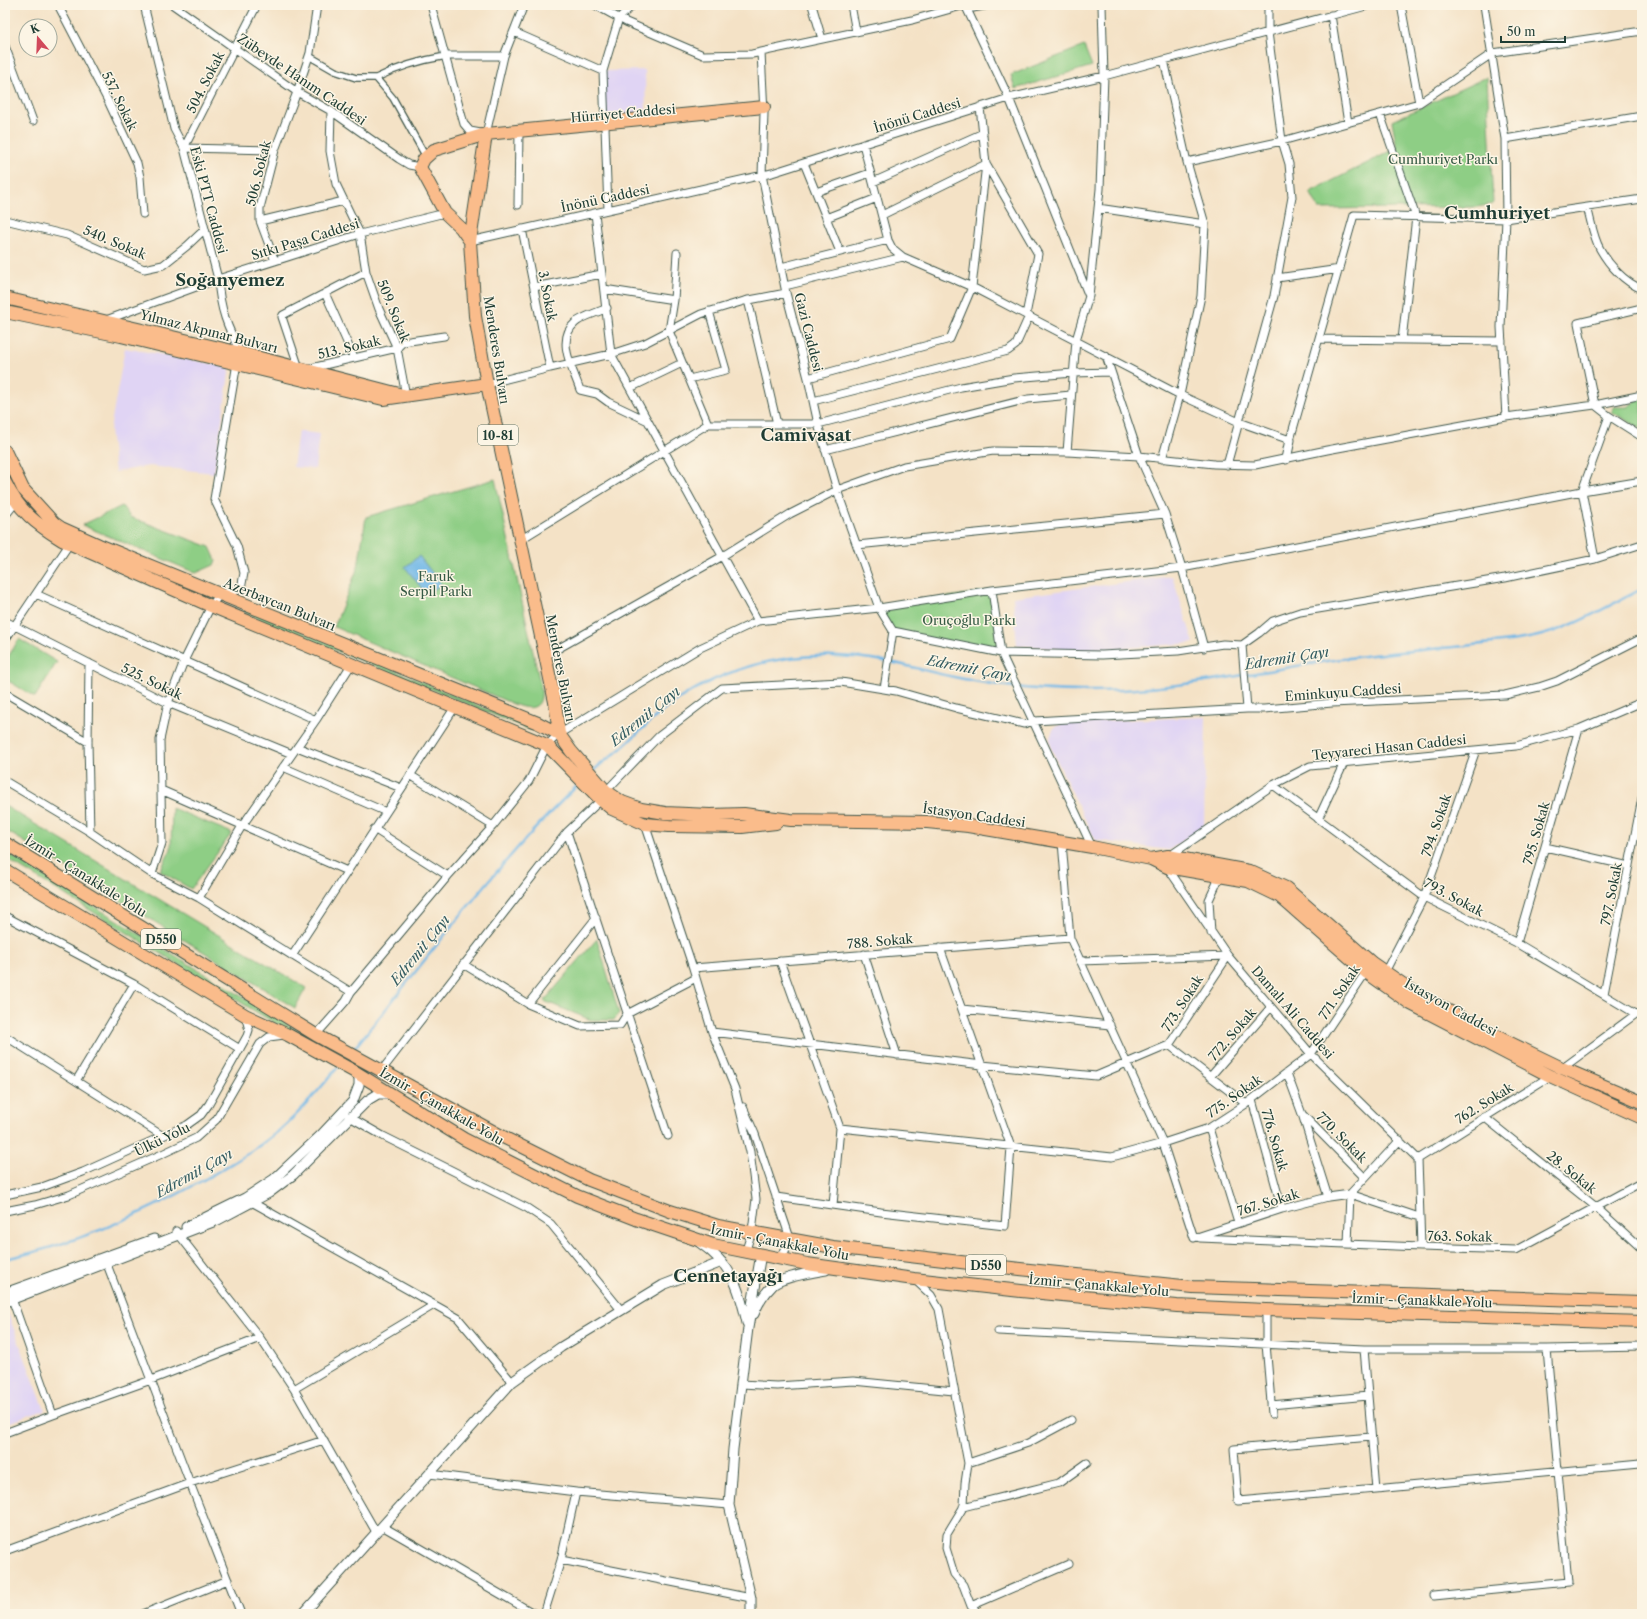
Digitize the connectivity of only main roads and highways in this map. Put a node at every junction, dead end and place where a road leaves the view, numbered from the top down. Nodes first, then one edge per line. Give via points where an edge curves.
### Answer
1 (764, 110) road end
2 (485, 137) junction
3 (470, 241) junction
4 (5, 298) edge
5 (5, 312) edge
6 (239, 358) junction
7 (487, 384) junction
8 (406, 396) junction
9 (5, 451) edge
10 (5, 482) edge
11 (559, 734) junction
12 (601, 793) junction
13 (791, 820) junction
14 (5, 843) edge
15 (5, 870) edge
16 (1369, 967) junction
17 (1642, 1102) edge
18 (1642, 1118) edge
19 (1642, 1302) edge
20 (1642, 1322) edge

1 - 2 main road, Hürriyet Caddesi
2 - 3 main road, Menderes Bulvarı / 10-81
2 - 3 main road, Hürriyet Caddesi via 434,150 423,162 445,213
3 - 7 main road, Menderes Bulvarı / 10-81 via 475,316
4 - 6 main road, Yılmaz Akpınar Bulvarı via 106,320
5 - 6 main road, Yılmaz Akpınar Bulvarı
6 - 8 main road, Yılmaz Akpınar Bulvarı via 302,369
6 - 8 main road, Yılmaz Akpınar Bulvarı via 383,399
7 - 8 main road, Yılmaz Akpınar Bulvarı
7 - 11 main road, Menderes Bulvarı / 10-81 via 555,702
9 - 11 main road, Azerbaycan Bulvarı via 23,489 61,528 538,723
10 - 12 main road via 26,514 39,526 70,543 211,606 547,746
11 - 12 main road, Azerbaycan Bulvarı
12 - 13 main road, İstasyon Caddesi via 641,809 665,813 744,814
12 - 13 main road, İstasyon Caddesi via 612,809 645,824 742,828
13 - 16 main road, İstasyon Caddesi via 927,822 968,826 1222,871 1249,871 1286,888
14 - 19 main road, İzmir - Çanakkale Yolu / D550 via 318,1036 507,1139 589,1180 718,1226 814,1244 927,1259 1192,1287
15 - 20 main road, İzmir - Çanakkale Yolu via 245,1015 356,1072 464,1139 576,1196 713,1245 781,1259 914,1279 1020,1292 1177,1306
16 - 17 main road, İstasyon Caddesi via 1385,972 1420,996 1506,1041
16 - 18 main road, İstasyon Caddesi via 1411,1004 1550,1076

